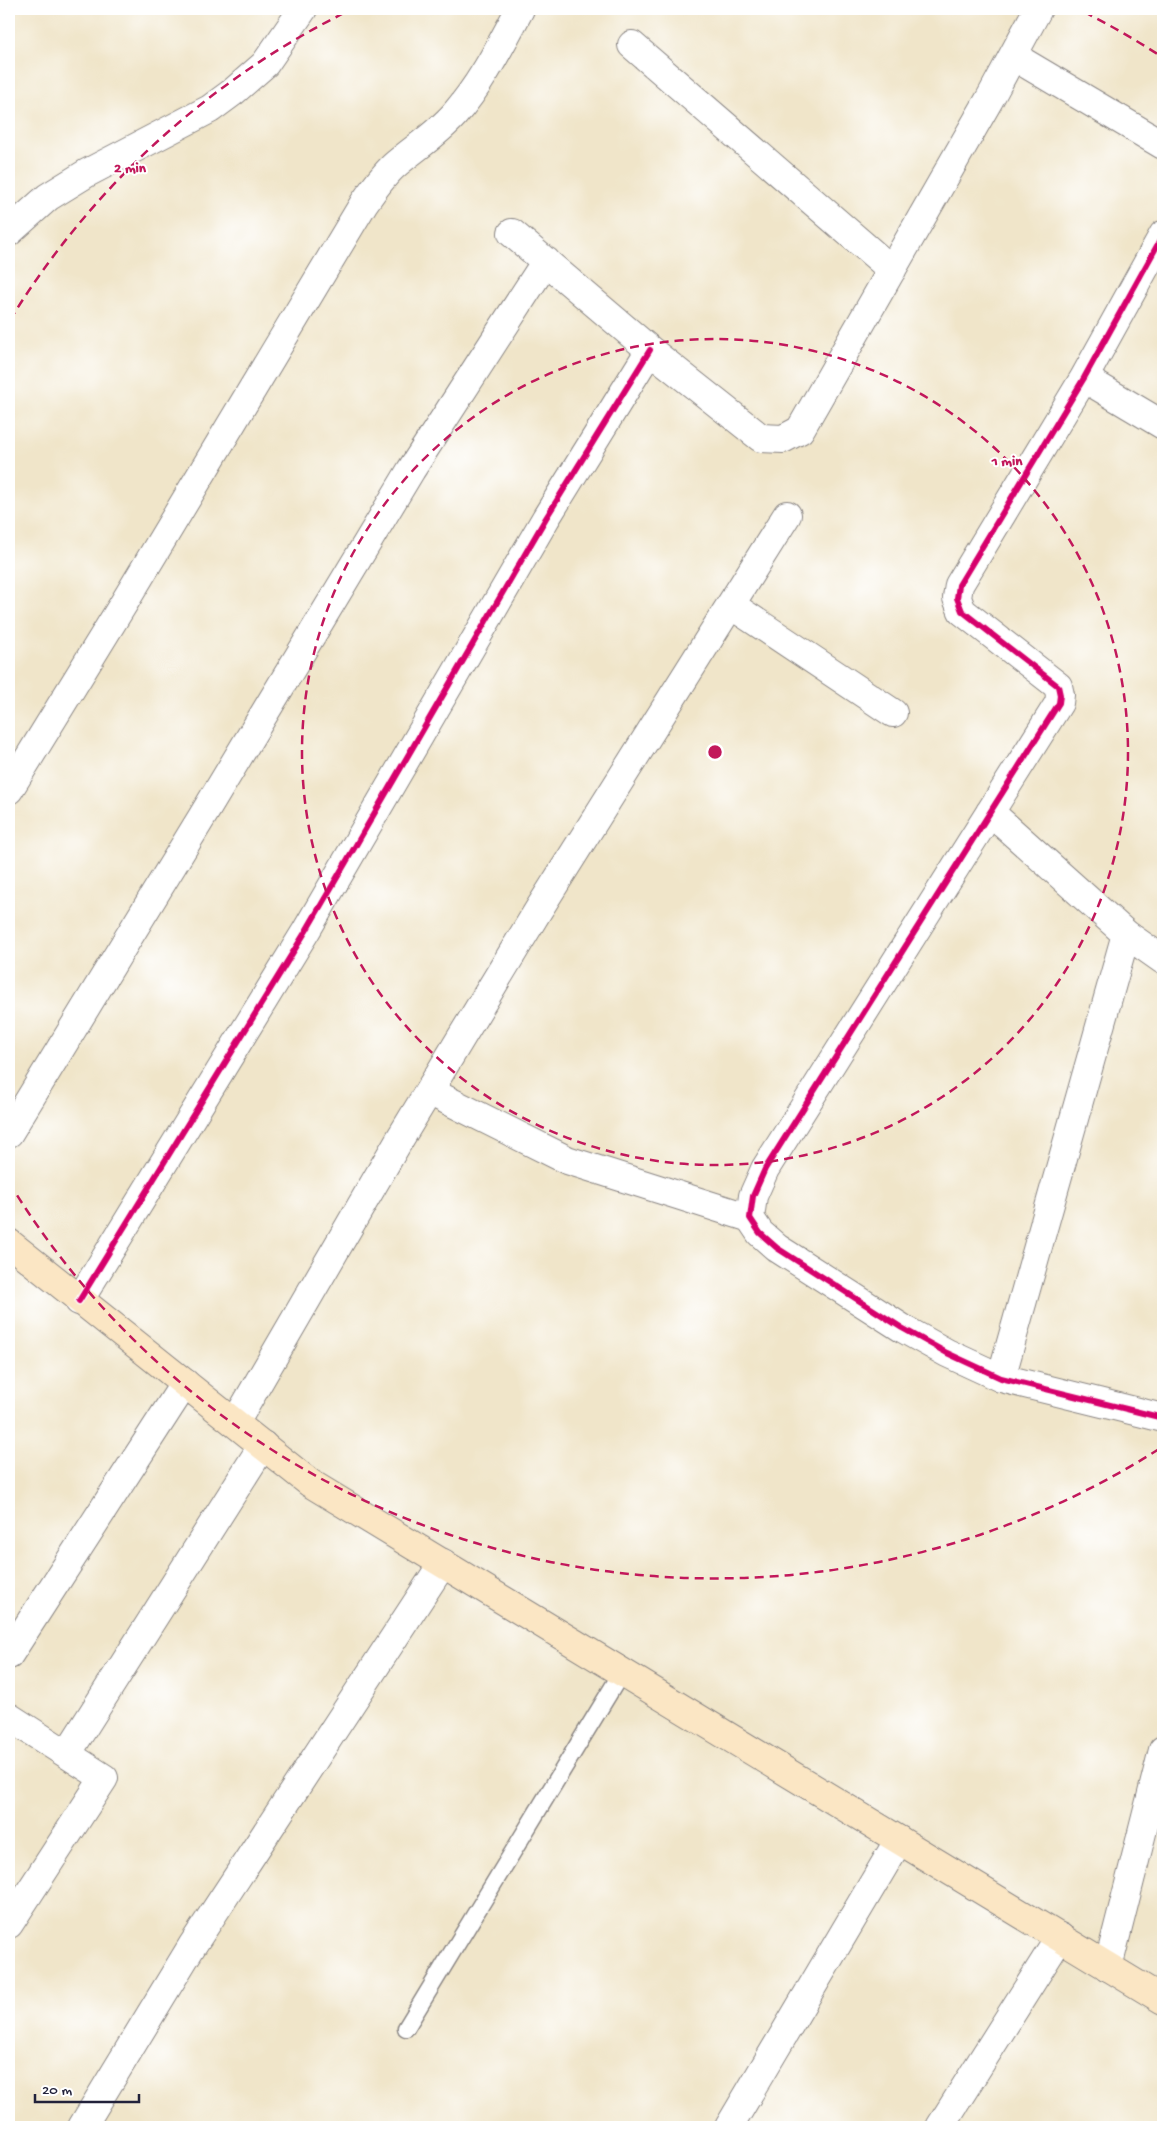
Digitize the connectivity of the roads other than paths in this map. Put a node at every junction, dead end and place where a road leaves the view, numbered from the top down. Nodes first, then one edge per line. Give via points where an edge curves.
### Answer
1 (303, 9) edge
2 (520, 9) edge
3 (1038, 9) edge
4 (632, 45) dead end
5 (1013, 56) junction
6 (1163, 144) edge
7 (9, 232) edge
8 (512, 233) dead end
9 (1163, 235) edge
10 (546, 261) junction
11 (892, 270) junction
12 (650, 350) junction
13 (1084, 378) junction
14 (1163, 426) edge
15 (787, 515) dead end
16 (731, 604) junction
17 (894, 713) dead end
18 (9, 790) edge
19 (990, 812) junction
20 (1126, 934) junction
21 (1163, 960) edge
22 (429, 1091) junction
23 (9, 1132) edge
24 (750, 1218) junction
25 (9, 1243) edge
26 (79, 1301) junction
27 (1001, 1378) junction
28 (185, 1383) junction
29 (1163, 1418) edge
30 (235, 1423) junction
31 (263, 1445) junction
32 (443, 1563) junction
33 (9, 1655) edge
34 (622, 1672) junction
35 (9, 1717) edge
36 (1163, 1750) edge
37 (67, 1754) junction
38 (899, 1840) junction
39 (9, 1924) edge
40 (1060, 1938) junction
41 (1108, 1967) junction
42 (1163, 2000) edge
43 (406, 2028) dead end
44 (82, 2127) edge
45 (729, 2127) edge
46 (940, 2127) edge

1 - 7 street via 264,64 233,92 210,109 48,197
2 - 18 street via 485,74 463,103 437,132 378,182 364,203
3 - 5 street
4 - 11 street
5 - 6 street
5 - 11 street
8 - 10 street
9 - 13 street
10 - 12 street
10 - 23 street via 411,470
11 - 12 street via 800,430 783,439 761,438
12 - 26 street via 546,518 306,931
13 - 14 street
13 - 19 street via 958,584 957,598 962,611 1058,686 1060,695 1059,703
15 - 16 street
16 - 17 street
16 - 22 street
19 - 20 street
19 - 24 street via 765,1169 753,1196
20 - 21 street
20 - 27 street
22 - 24 street via 567,1160
22 - 30 street
24 - 27 street via 760,1233 777,1248 902,1328
25 - 26 main road
26 - 28 main road
27 - 29 street
28 - 30 main road
28 - 33 street
30 - 31 main road
31 - 32 main road via 310,1483
31 - 37 street
32 - 34 main road
32 - 44 street via 192,1946
34 - 38 main road
34 - 43 lane
35 - 37 street
36 - 41 street
37 - 39 street via 104,1778
38 - 40 main road
38 - 45 street
40 - 41 main road
40 - 46 street
41 - 42 main road

